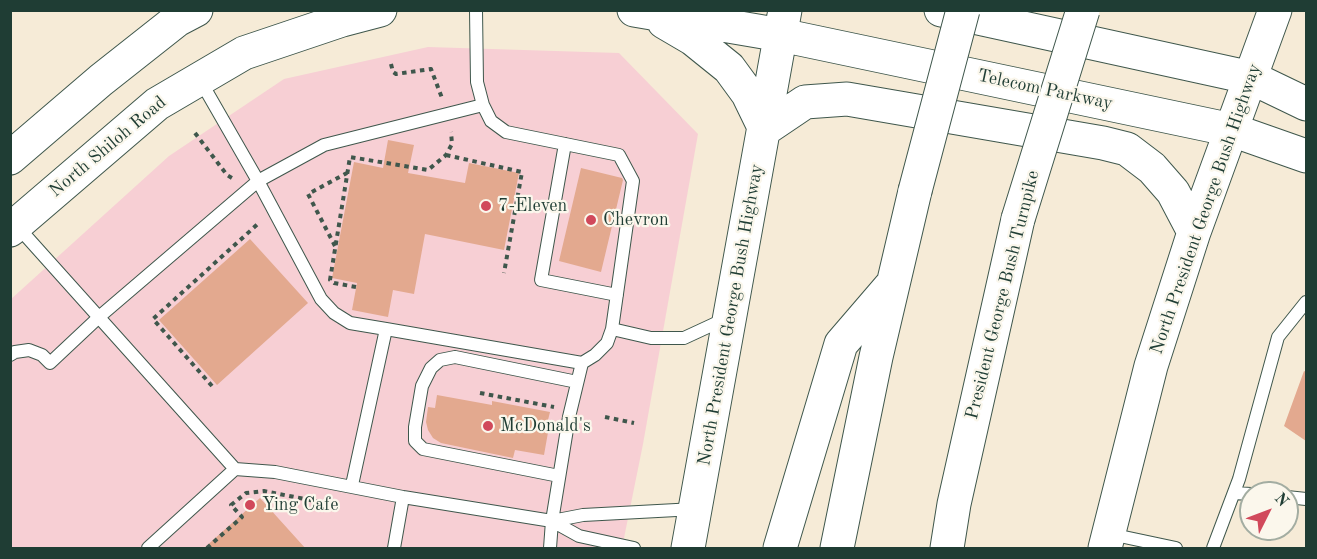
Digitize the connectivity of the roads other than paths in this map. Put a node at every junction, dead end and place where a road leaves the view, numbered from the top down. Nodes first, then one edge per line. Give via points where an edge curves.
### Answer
1 (196, 10) edge
2 (380, 10) edge
3 (477, 10) edge
4 (941, 10) edge
5 (963, 10) edge
6 (1083, 10) edge
7 (1275, 10) edge
8 (643, 12) edge
9 (783, 23) edge
10 (1251, 78) junction
11 (200, 79) junction
12 (1306, 104) edge
13 (483, 105) junction
14 (765, 129) junction
15 (1232, 130) junction
16 (565, 144) junction
17 (1306, 156) edge
18 (10, 158) edge
19 (258, 181) junction
20 (12, 224) edge
21 (1194, 232) junction
22 (893, 284) junction
23 (617, 295) junction
24 (1306, 302) edge
25 (731, 316) junction
26 (99, 317) junction
27 (386, 329) junction
28 (612, 329) junction
29 (10, 355) edge
30 (582, 363) junction
31 (576, 382) junction
32 (235, 469) junction
33 (559, 476) junction
34 (352, 485) junction
35 (1234, 493) junction
36 (1239, 493) edge
37 (403, 497) junction
38 (695, 509) junction
39 (552, 521) junction
40 (1107, 541) edge
41 (148, 549) edge
42 (394, 549) edge
43 (550, 549) edge
44 (634, 549) edge
45 (688, 549) edge
46 (780, 549) edge
47 (837, 549) edge
48 (947, 549) edge
49 (1176, 549) edge
50 (1213, 549) edge

1 - 18 main road via 177,20 101,80
2 - 11 main road, North Shiloh Road via 244,53
3 - 13 lane via 477,82
4 - 10 main road
5 - 22 main road, bridge
6 - 48 main road, President George Bush Turnpike, bridge via 1018,219
7 - 10 main road, North President George Bush Highway
8 - 9 main road
8 - 14 main road via 693,39 729,68 748,94
9 - 14 main road, North President George Bush Highway
9 - 15 main road, Telecom Parkway
10 - 12 main road
10 - 15 main road, North President George Bush Highway
11 - 19 lane
11 - 20 main road, North Shiloh Road via 157,104
13 - 16 lane via 491,121 506,132
13 - 19 lane via 324,145
14 - 21 main road via 805,102 846,99 1103,143 1127,149 1152,168 1173,192
14 - 25 main road, North President George Bush Highway
15 - 17 main road, Telecom Parkway
15 - 21 main road, North President George Bush Highway
16 - 23 lane via 619,155 633,181
16 - 23 lane via 542,280
19 - 26 lane
19 - 27 lane via 321,299 350,323
20 - 26 lane
21 - 40 main road, North President George Bush Highway via 1148,374
22 - 46 main road via 841,344
22 - 47 main road
23 - 28 lane
24 - 35 lane via 1278,337
25 - 28 lane via 684,338 651,338
25 - 38 main road, North President George Bush Highway
26 - 29 lane via 50,363 29,350
26 - 32 lane
27 - 30 lane
27 - 34 lane
28 - 30 lane via 607,343
30 - 31 lane
31 - 33 lane
31 - 33 lane via 455,357 440,360 422,386 414,427 414,441 423,449
32 - 34 lane
32 - 41 lane
33 - 39 lane
34 - 37 lane
35 - 36 lane
35 - 50 lane
37 - 39 lane
37 - 42 lane
38 - 39 lane via 583,515
38 - 45 main road, North President George Bush Highway
39 - 43 lane
39 - 44 lane via 579,536
40 - 49 lane

